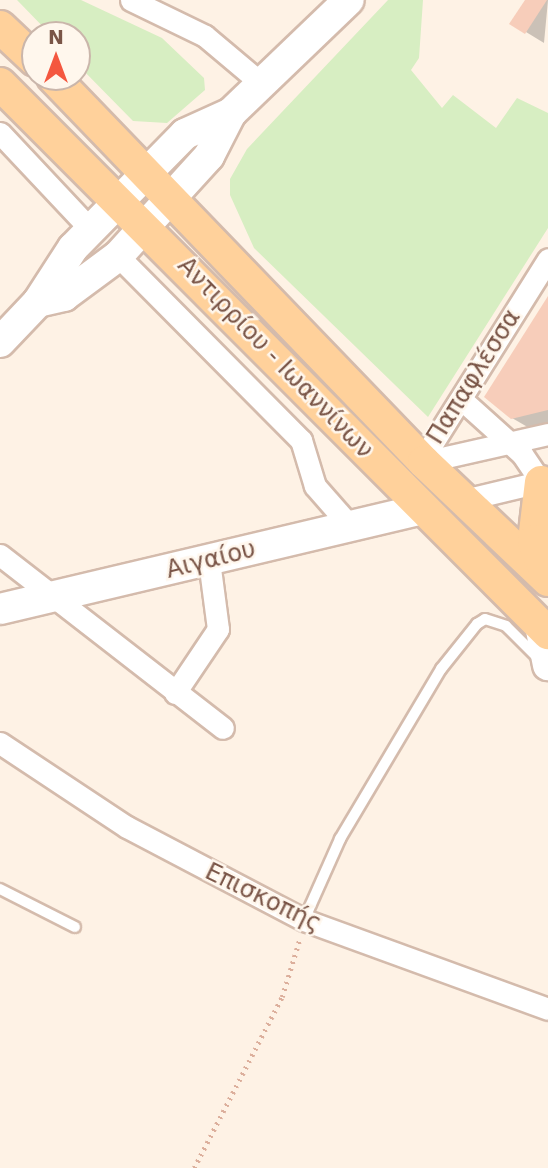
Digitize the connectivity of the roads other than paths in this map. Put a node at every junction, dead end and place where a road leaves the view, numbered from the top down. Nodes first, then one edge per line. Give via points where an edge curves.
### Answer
1 (131, 0) edge
2 (349, 0) edge
3 (0, 27) edge
4 (21, 47) edge
5 (0, 84) edge
6 (262, 84) junction
7 (67, 91) edge
8 (231, 113) junction
9 (0, 133) edge
10 (150, 174) junction
11 (172, 199) junction
12 (122, 203) junction
13 (147, 225) junction
14 (92, 231) junction
15 (118, 256) junction
16 (548, 259) edge
17 (38, 302) junction
18 (0, 342) edge
19 (461, 399) junction
20 (548, 434) edge
21 (511, 443) junction
22 (423, 461) junction
23 (544, 481) edge
24 (464, 500) junction
25 (422, 509) junction
26 (351, 527) junction
27 (0, 555) edge
28 (209, 561) junction
29 (548, 579) edge
30 (50, 599) junction
31 (0, 609) edge
32 (544, 629) edge
33 (548, 667) edge
34 (175, 694) junction
35 (223, 728) dead end
36 (0, 743) edge
37 (0, 889) edge
38 (304, 920) junction
39 (75, 927) dead end
40 (548, 1009) edge

1 - 6 street via 205,36
2 - 6 main road
3 - 4 main road
5 - 12 main road, Αντιρρίου - Ιωαννίνων
6 - 8 main road
7 - 10 main road, Αντιρρίου - Ιωαννίνων
8 - 10 main road via 195,126
8 - 11 main road via 209,156
9 - 14 street
10 - 11 main road, Αντιρρίου - Ιωαννίνων
10 - 12 main road
11 - 13 main road
11 - 22 main road, Αντιρρίου - Ιωαννίνων
12 - 13 main road, Αντιρρίου - Ιωαννίνων
12 - 14 main road
13 - 15 main road
13 - 25 main road, Αντιρρίου - Ιωαννίνων
14 - 17 main road
15 - 17 main road via 64,296
15 - 26 street via 301,440 315,486
16 - 19 street, Παπαφλέσσα
17 - 18 main road
19 - 21 street
19 - 22 street, Παπαφλέσσα
20 - 21 street
21 - 22 street
21 - 23 street
22 - 24 main road, Αντιρρίου - Ιωαννίνων
23 - 24 street
23 - 29 main road via 534,541
24 - 29 main road, Αντιρρίου - Ιωαννίνων
25 - 26 main road, Αιγαίου
25 - 32 main road, Αντιρρίου - Ιωαννίνων
26 - 28 main road, Αιγαίου
27 - 30 street
28 - 30 main road, Αιγαίου
28 - 34 street via 218,629
30 - 31 main road, Αιγαίου
30 - 34 street
32 - 33 main road
33 - 38 lane via 506,626 485,620 477,624 441,669 340,839
34 - 35 street
36 - 38 street, Επισκοπής via 87,804
37 - 39 lane
38 - 40 street, Επισκοπής

